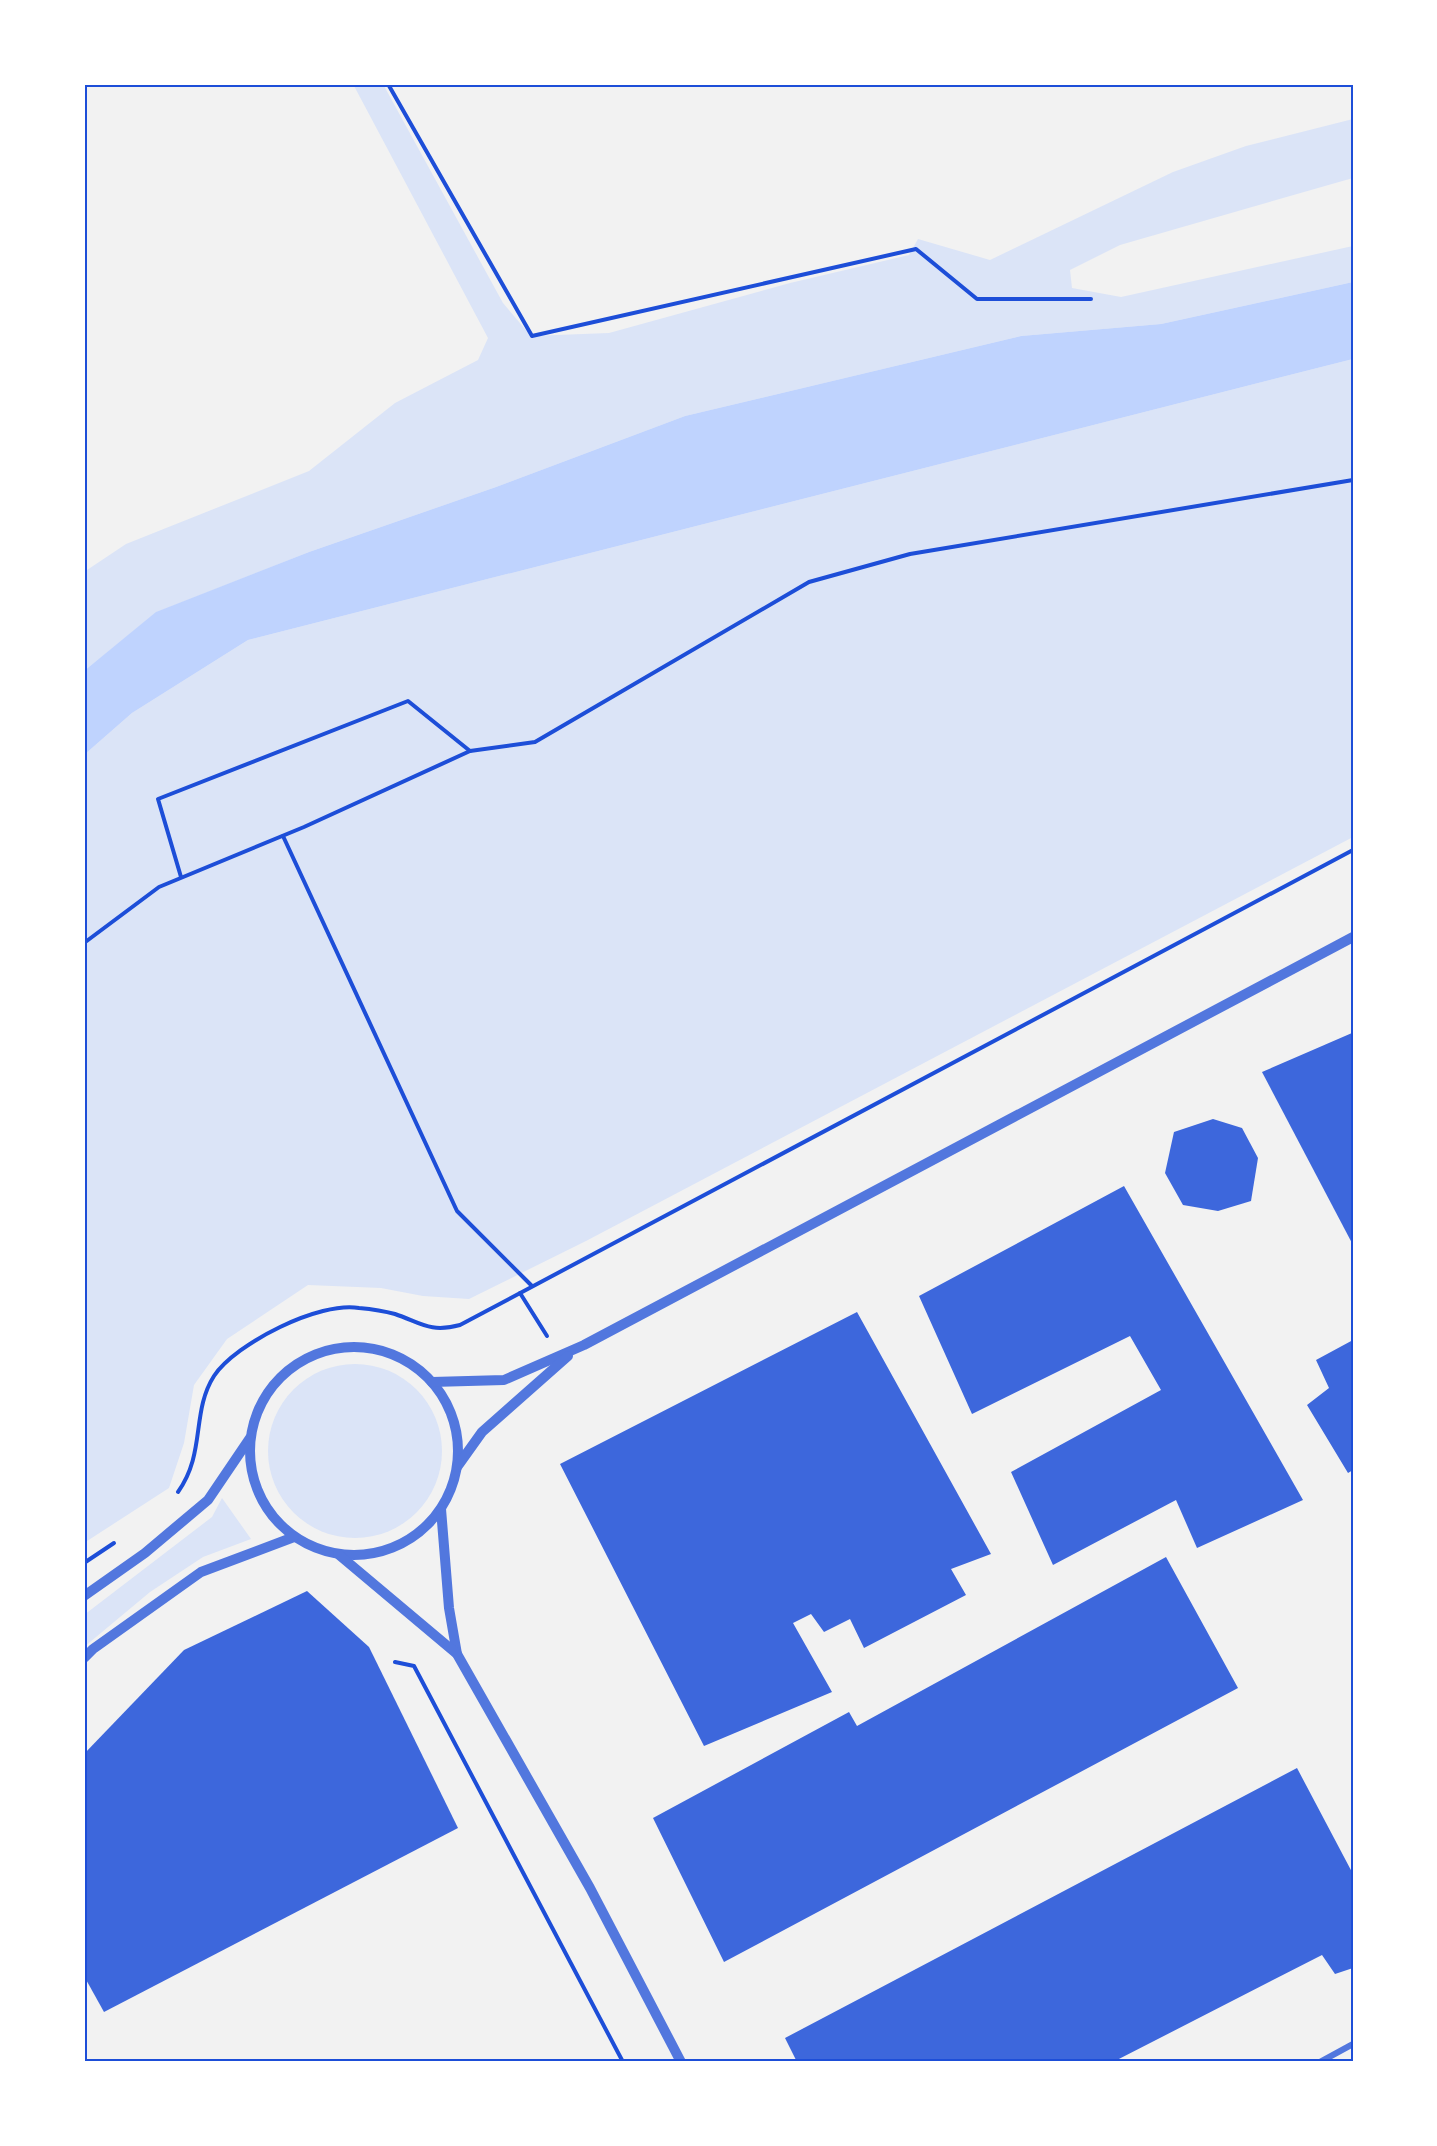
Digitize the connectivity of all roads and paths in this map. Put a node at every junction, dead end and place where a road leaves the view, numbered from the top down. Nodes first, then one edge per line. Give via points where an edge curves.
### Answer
1 (388, 84) edge
2 (1091, 299) dead end
3 (1353, 480) edge
4 (470, 751) junction
5 (283, 836) junction
6 (1353, 849) edge
7 (182, 877) junction
8 (1353, 937) edge
9 (84, 943) edge
10 (532, 1286) junction
11 (577, 1348) junction
12 (432, 1382) junction
13 (250, 1438) junction
14 (457, 1467) junction
15 (174, 1497) dead end
16 (441, 1509) junction
17 (294, 1537) junction
18 (120, 1539) dead end
19 (338, 1554) junction
20 (84, 1563) edge
21 (84, 1596) edge
22 (457, 1654) junction
23 (84, 1658) edge
24 (395, 1662) dead end
25 (1353, 2044) edge
26 (623, 2062) edge
27 (681, 2062) edge
28 (1320, 2062) edge

1 - 2 path via 532,336 916,249 977,299
3 - 4 path via 910,554 809,582 535,742
4 - 5 path
4 - 7 path via 408,701 158,799
5 - 7 path
5 - 10 path via 457,1211
6 - 10 path
7 - 9 path via 159,886
8 - 11 street
10 - 15 path via 460,1325 445,1329 424,1327 394,1314 336,1307 255,1340 230,1358 213,1377 202,1400 194,1464
11 - 12 street via 504,1380
11 - 14 street via 482,1432
12 - 13 street via 410,1363 382,1350 352,1347 323,1351 296,1364 273,1384 258,1409
12 - 14 street via 449,1408 458,1437
13 - 17 street via 252,1476 268,1510
13 - 21 street via 208,1500 145,1553
14 - 16 street
16 - 19 street via 413,1537 377,1553
16 - 22 street via 448,1608
17 - 19 street
17 - 23 street via 201,1572
18 - 20 path
19 - 22 street
22 - 27 street via 590,1888
24 - 26 path via 414,1666
25 - 28 street

